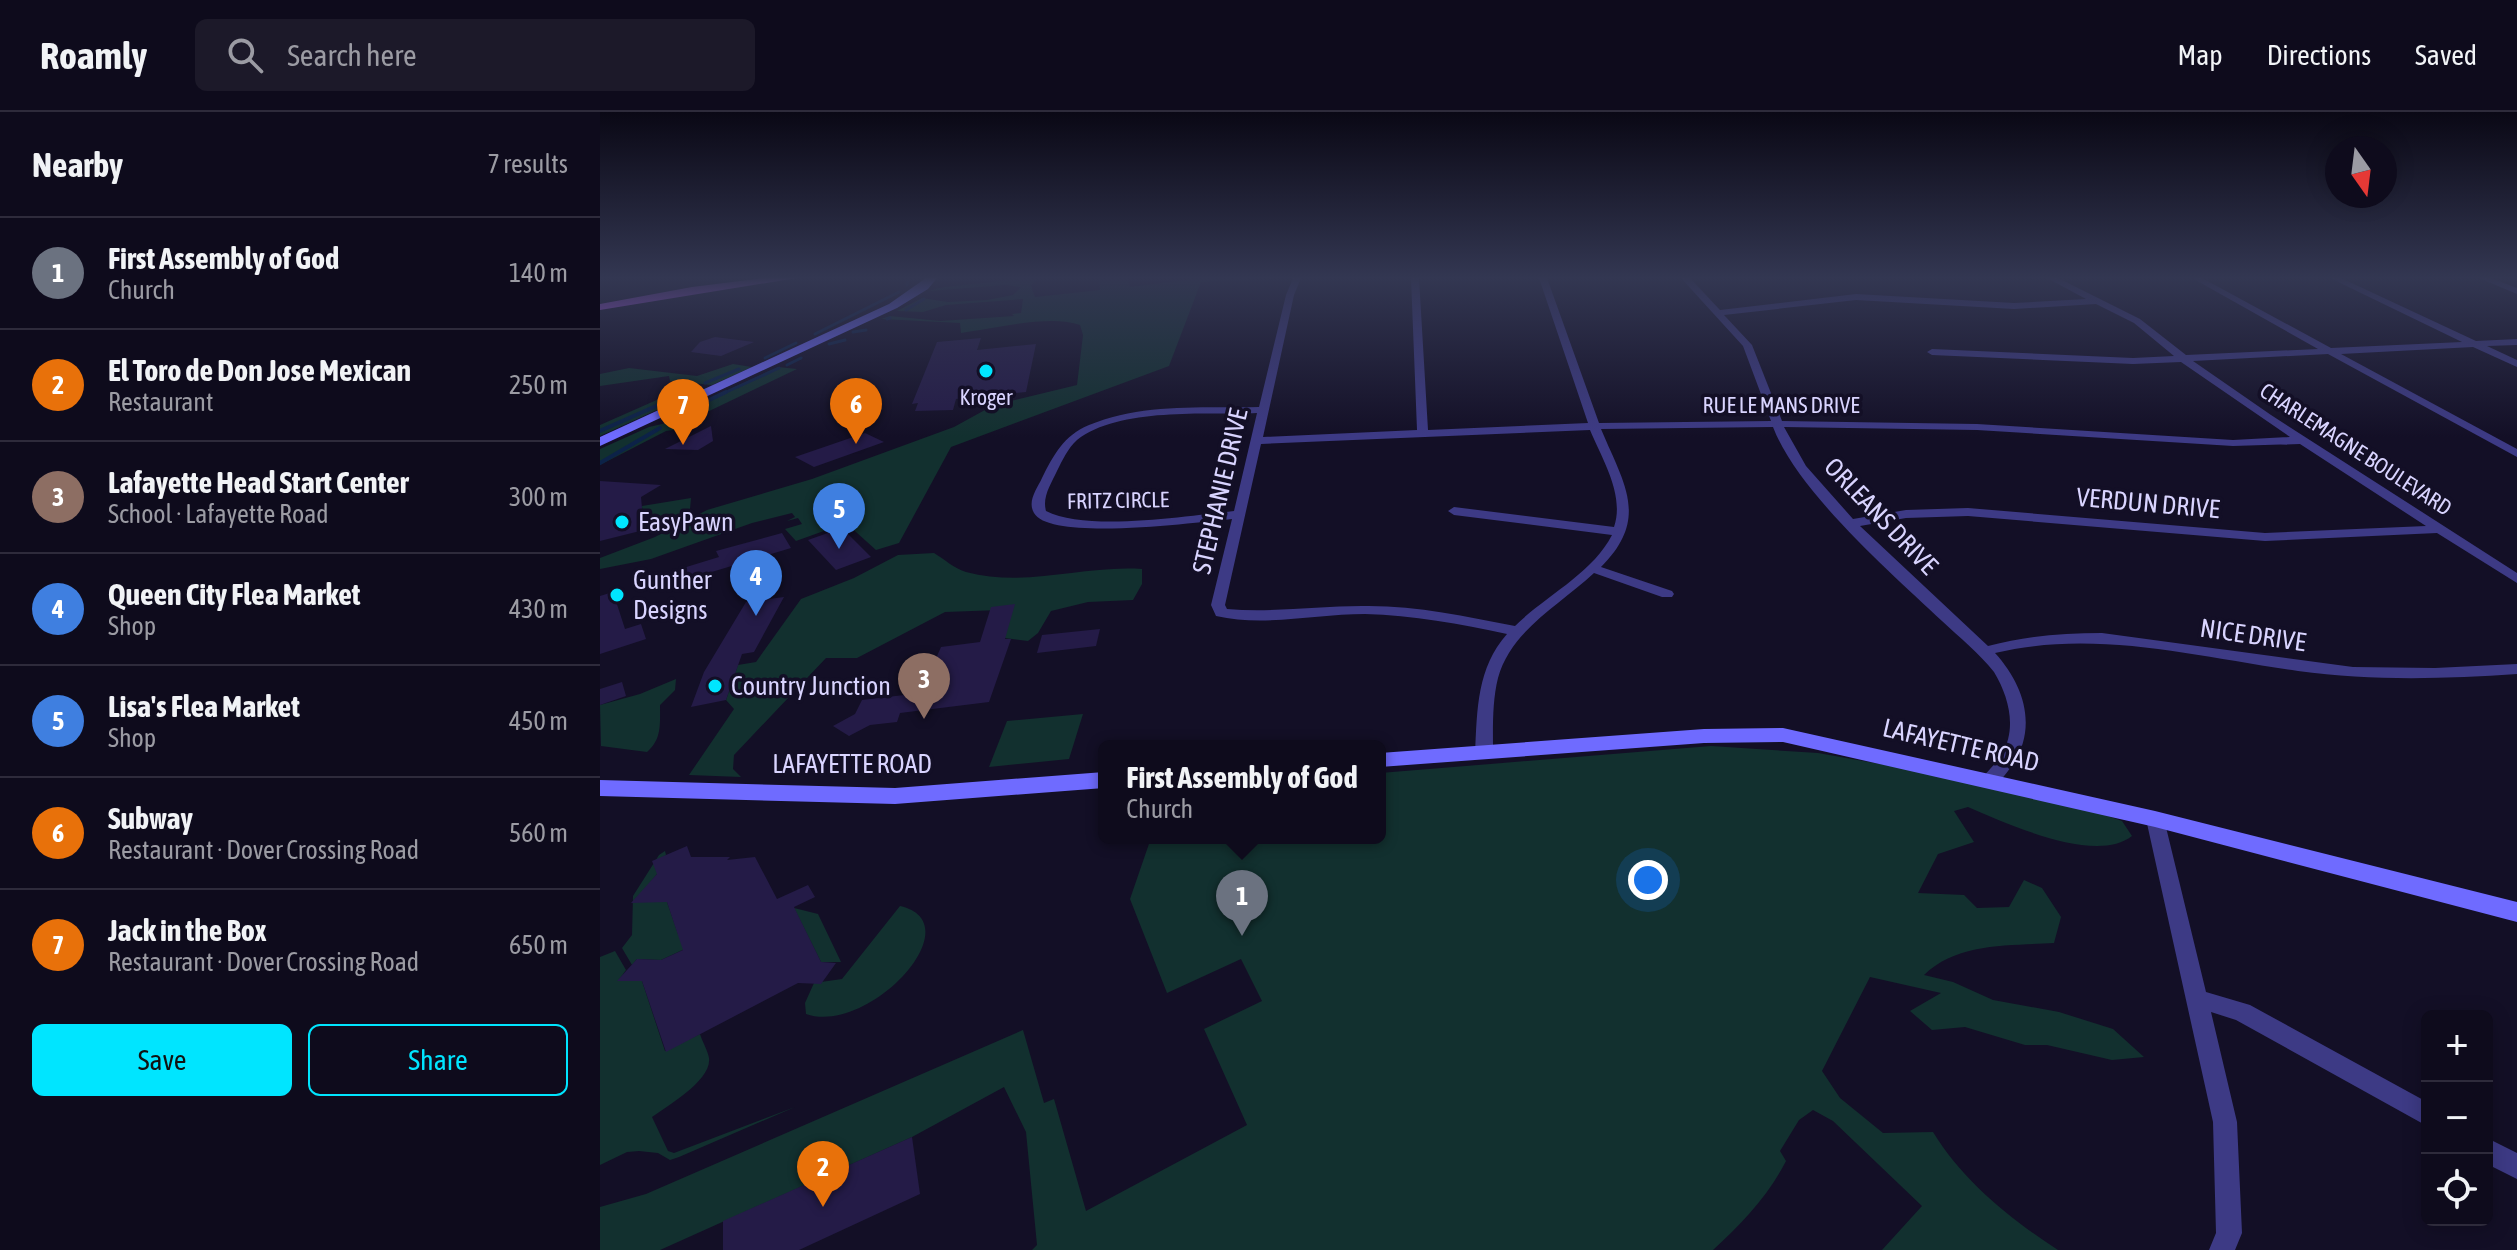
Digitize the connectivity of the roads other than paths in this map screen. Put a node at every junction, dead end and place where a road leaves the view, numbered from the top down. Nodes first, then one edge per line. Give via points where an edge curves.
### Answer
1 (839, 331) edge
2 (1282, 331) edge
3 (1418, 331) edge
4 (1561, 331) edge
5 (1733, 331) edge
6 (2150, 331) edge
7 (2292, 331) edge
8 (2445, 331) edge
9 (2517, 342) edge
10 (2474, 345) junction
11 (1932, 352) dead end
12 (2330, 352) junction
13 (2184, 359) junction
14 (2517, 364) edge
15 (1265, 410) junction
16 (1779, 424) junction
17 (1594, 426) junction
18 (1423, 433) junction
19 (2304, 440) junction
20 (1256, 441) junction
21 (600, 442) edge
22 (2517, 454) edge
23 (1454, 511) dead end
24 (1240, 514) junction
25 (1852, 523) junction
26 (2441, 529) junction
27 (1621, 532) junction
28 (1592, 568) junction
29 (2517, 579) edge
30 (1667, 594) dead end
31 (1517, 631) junction
32 (1985, 651) junction
33 (2517, 669) edge
34 (1484, 753) junction
35 (1386, 760) edge
36 (1098, 780) edge
37 (1990, 780) junction
38 (600, 788) edge
39 (2155, 819) junction
40 (2517, 912) edge
41 (2199, 999) junction
42 (2421, 1112) edge
43 (2493, 1153) edge
44 (2517, 1167) edge
45 (2222, 1250) edge

1 - 21 main road
2 - 15 street, STEPHANIE DRIVE
3 - 18 street
4 - 17 street
5 - 16 street, ORLEANS DRIVE via 1751,351
6 - 13 street, CHARLEMAGNE BOULEVARD
7 - 12 street
8 - 10 street
9 - 10 street
10 - 12 street
10 - 14 street
11 - 13 street via 2079,361
12 - 13 street
12 - 22 street
13 - 19 street, CHARLEMAGNE BOULEVARD
15 - 20 street, STEPHANIE DRIVE
15 - 24 street, FRITZ CIRCLE via 1137,415 1096,426 1070,441 1037,506 1047,518 1082,525
16 - 17 street, RUE LE MANS DRIVE
16 - 19 street, RUE LE MANS DRIVE via 1977,427 2233,443
16 - 25 street, ORLEANS DRIVE via 1799,466
17 - 18 street, RUE LE MANS DRIVE
17 - 27 street via 1622,494
18 - 20 street, RUE LE MANS DRIVE
19 - 26 street, CHARLEMAGNE BOULEVARD
20 - 24 street, STEPHANIE DRIVE
23 - 27 street
24 - 31 street, STEPHANIE DRIVE via 1218,605 1221,613 1400,611
25 - 26 street, VERDUN DRIVE via 1968,512 2265,537
25 - 32 street, ORLEANS DRIVE
26 - 29 street, CHARLEMAGNE BOULEVARD
27 - 28 street
28 - 30 street
28 - 31 street
31 - 34 street via 1499,654 1487,683
32 - 33 street, NICE DRIVE via 2028,638 2074,636 2121,638 2353,672
32 - 37 street, ORLEANS DRIVE via 2014,696 2019,727 2009,761
34 - 35 main road, LAFAYETTE ROAD
34 - 37 main road, LAFAYETTE ROAD via 1783,735
36 - 38 main road, LAFAYETTE ROAD via 895,796
37 - 39 main road, LAFAYETTE ROAD
39 - 40 main road, LAFAYETTE ROAD
39 - 41 street
41 - 42 street via 2242,1012
41 - 45 street via 2225,1122 2229,1233
43 - 44 street

